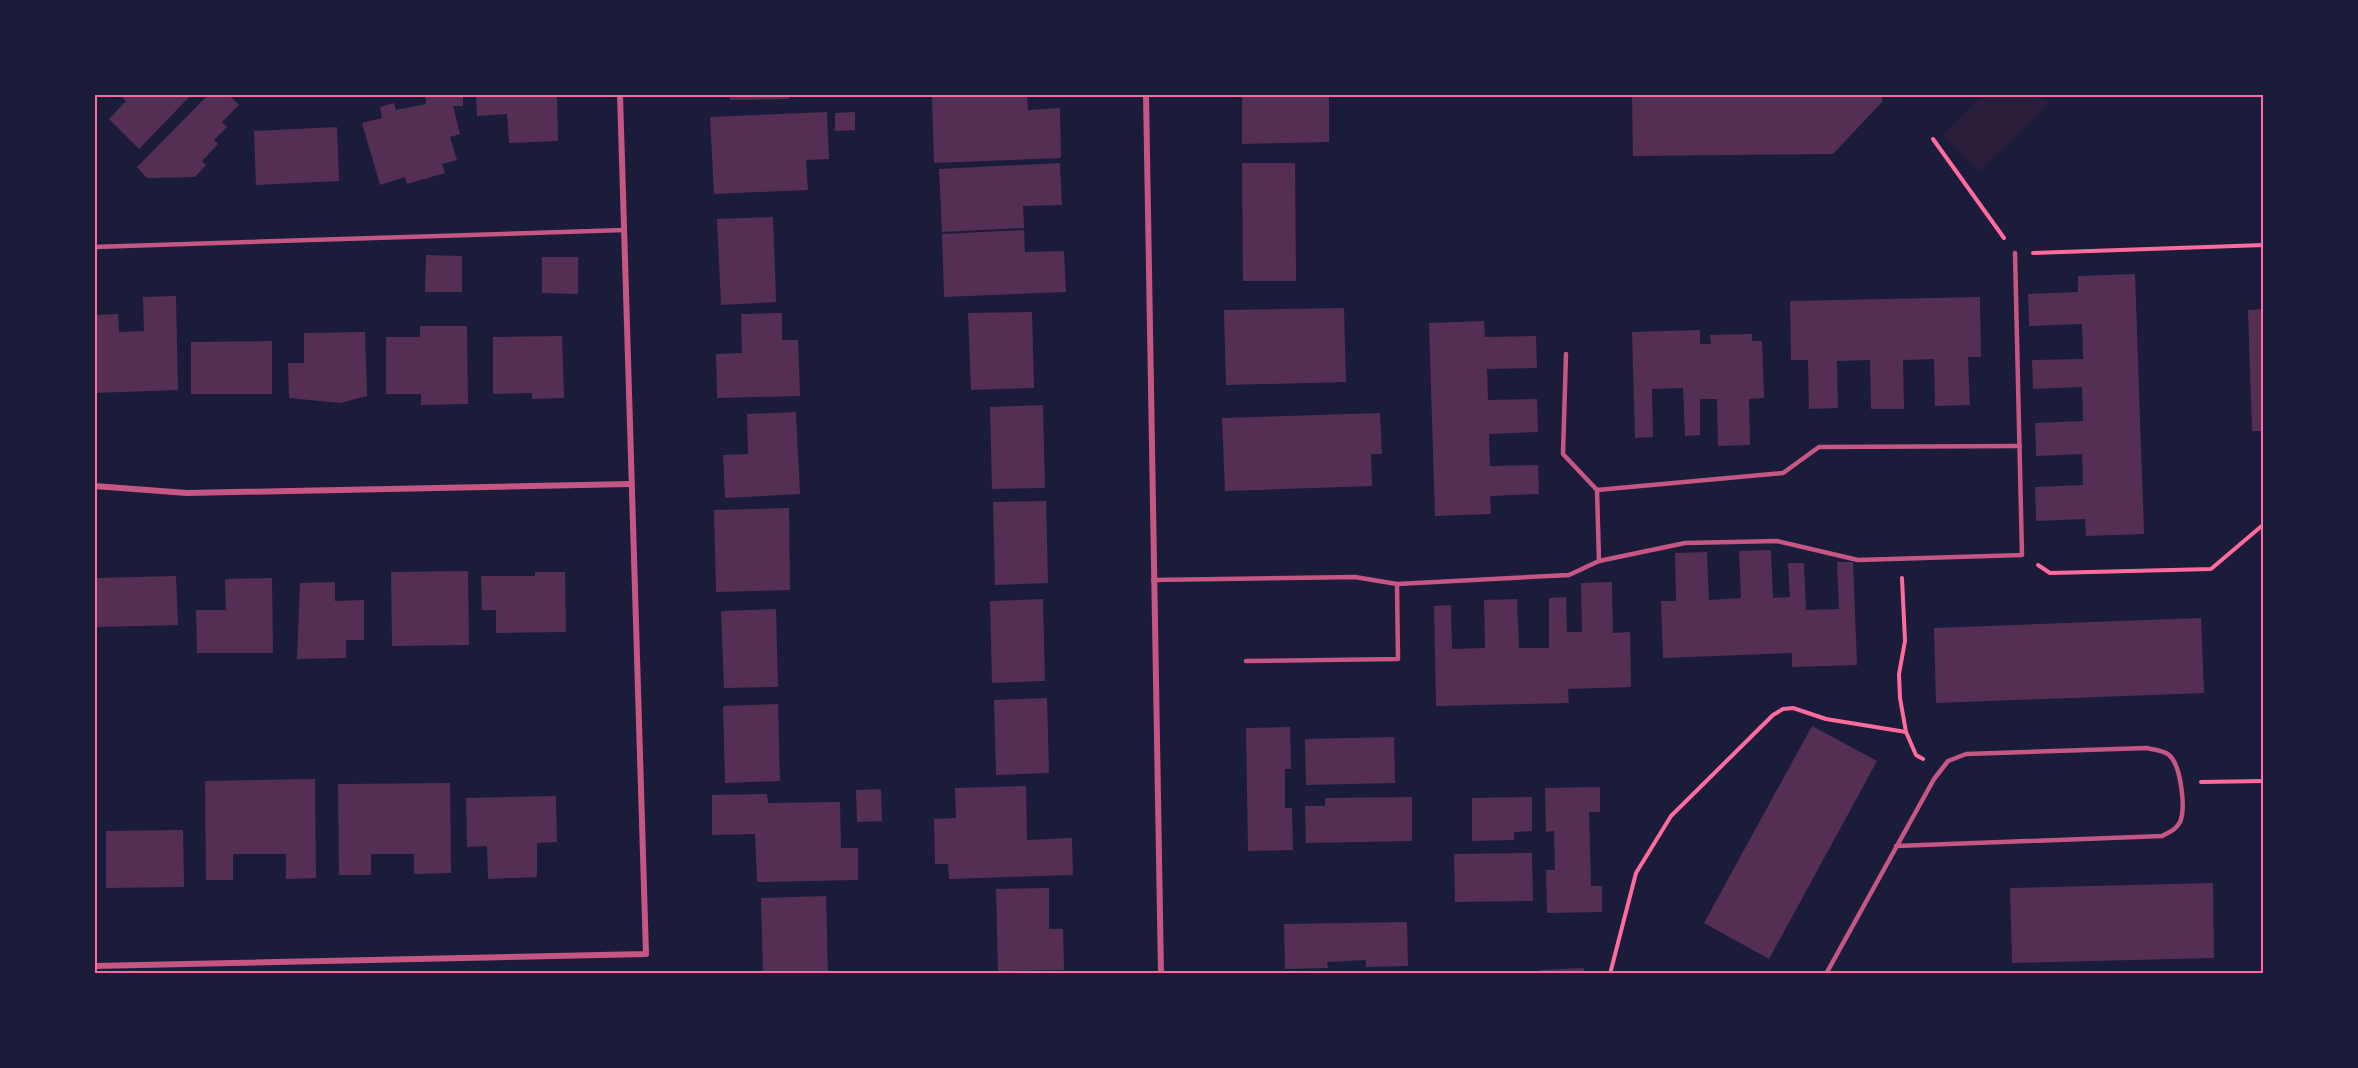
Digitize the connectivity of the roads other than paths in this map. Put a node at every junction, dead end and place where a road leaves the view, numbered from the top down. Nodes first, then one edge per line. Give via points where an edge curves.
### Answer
1 (620, 94) edge
2 (1146, 94) edge
3 (624, 230) junction
4 (94, 247) edge
5 (2015, 254) road end
6 (1566, 354) dead end
7 (2020, 446) junction
8 (630, 484) junction
9 (94, 486) edge
10 (1597, 490) junction
11 (1599, 561) junction
12 (1153, 580) junction
13 (1397, 584) junction
14 (1246, 661) dead end
15 (1896, 846) junction
16 (94, 966) edge
17 (1161, 974) edge
18 (1826, 974) edge

1 - 3 street
2 - 12 street
3 - 4 lane
3 - 8 street
5 - 7 lane
6 - 10 lane via 1563,454
7 - 10 lane via 1819,447 1783,474
7 - 11 lane via 2022,555 1858,560 1778,541 1685,543
8 - 9 street via 187,493
8 - 16 street via 645,954
10 - 11 lane
11 - 13 lane via 1569,575
12 - 13 lane via 1355,577
12 - 17 street
13 - 14 lane via 1398,659
15 - 15 lane via 1948,761 1966,754 2147,748 2167,753 2180,773 2181,820 2175,830 2162,836
15 - 18 lane

